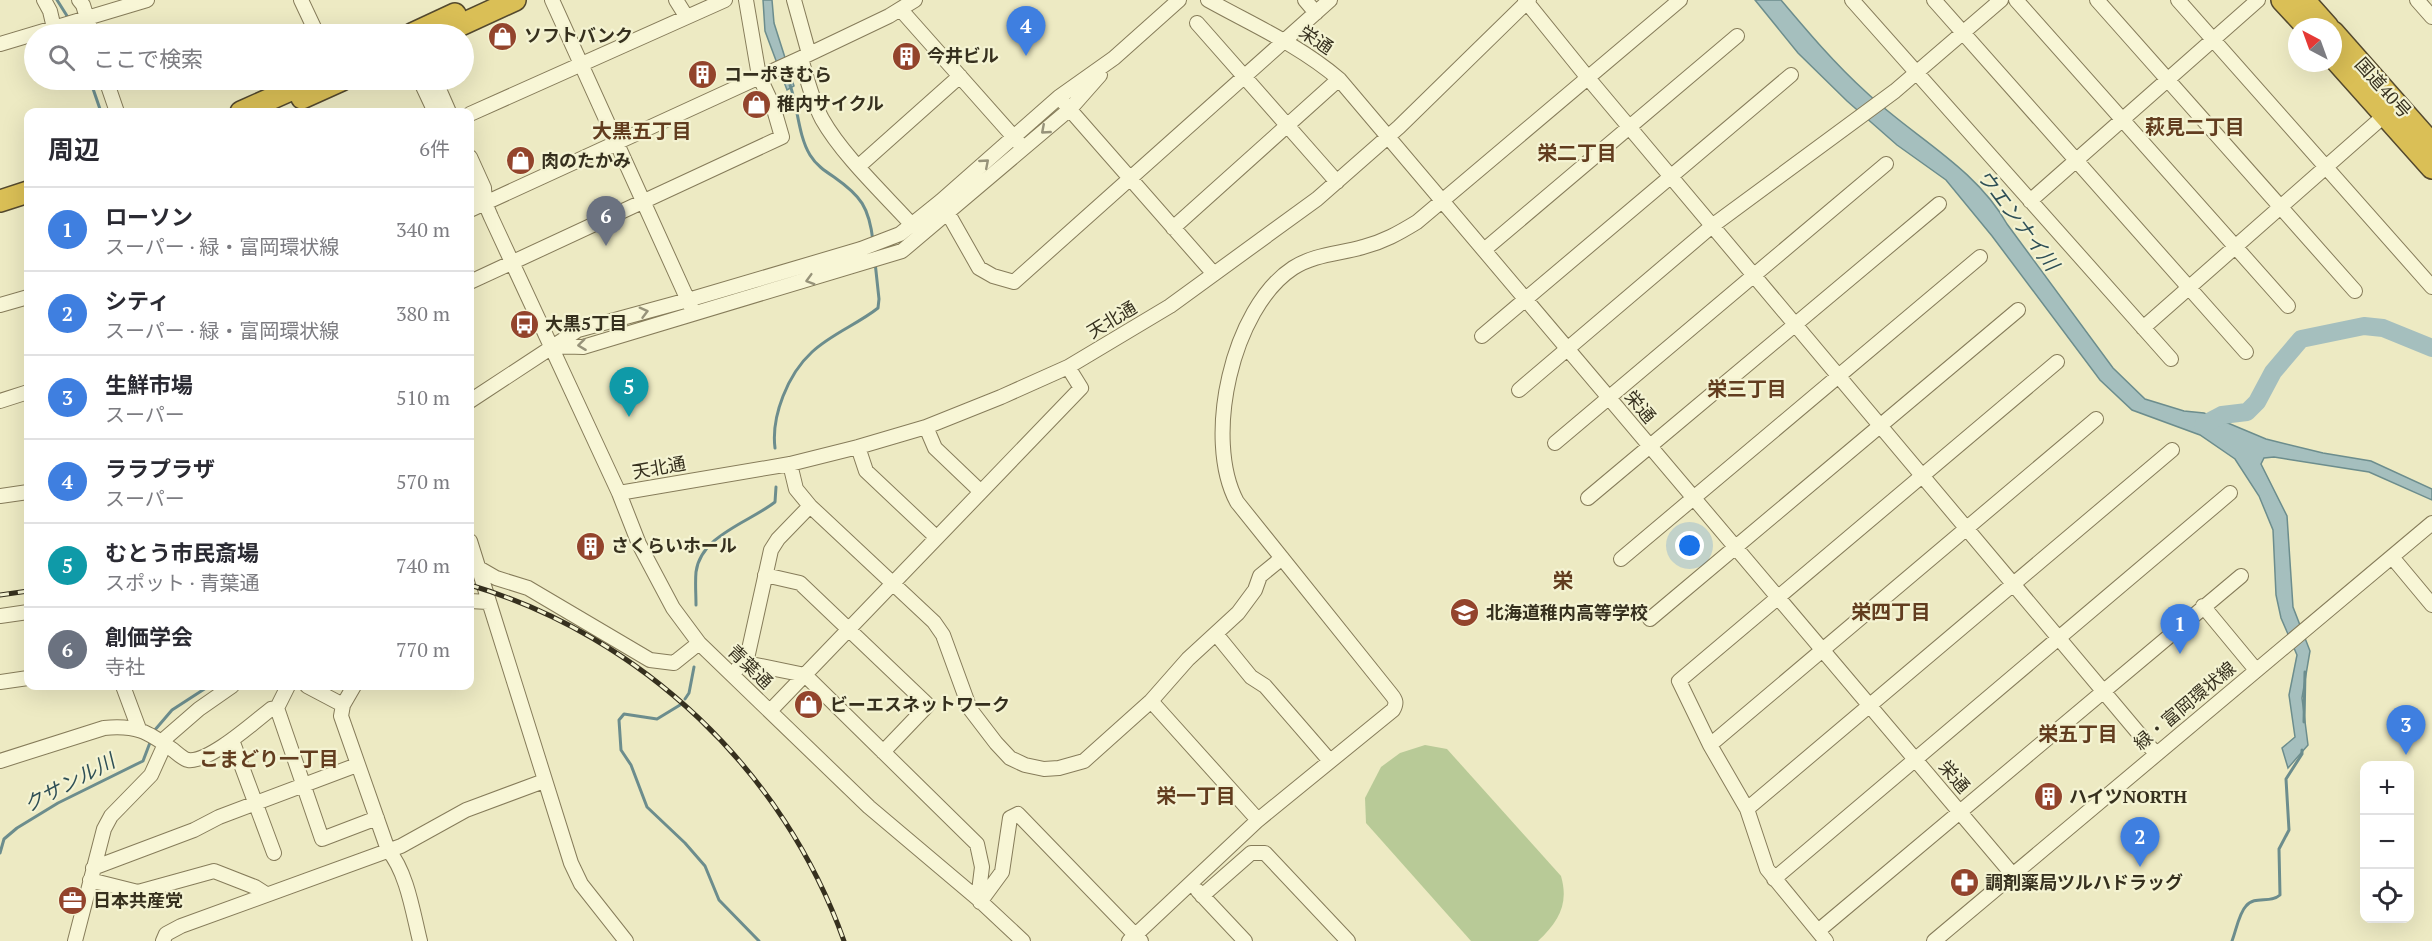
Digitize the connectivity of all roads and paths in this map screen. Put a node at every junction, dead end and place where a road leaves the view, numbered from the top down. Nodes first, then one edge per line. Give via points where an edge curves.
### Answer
1 (44, 0) edge
2 (79, 0) edge
3 (147, 0) edge
4 (301, 0) edge
5 (485, 0) edge
6 (515, 0) edge
7 (552, 0) edge
8 (676, 0) edge
9 (725, 0) edge
10 (746, 0) edge
11 (794, 0) edge
12 (915, 0) edge
13 (1179, 0) edge
14 (1208, 0) edge
15 (1305, 0) edge
16 (1330, 0) edge
17 (1680, 0) edge
18 (1852, 0) edge
19 (1934, 0) edge
20 (2001, 0) edge
21 (2016, 0) edge
22 (2097, 0) edge
23 (2178, 0) edge
24 (2259, 0) edge
25 (2283, 0) edge
26 (2304, 0) edge
27 (2417, 0) edge
28 (1527, 1) edge
29 (901, 10) junction
30 (1316, 13) junction
31 (686, 16) junction
32 (2432, 17) edge
33 (2299, 18) edge
34 (2320, 18) edge
35 (84, 19) junction
36 (1197, 23) dead end
37 (56, 24) edge
38 (67, 24) edge
39 (87, 24) edge
40 (312, 24) edge
41 (436, 24) edge
42 (463, 24) edge
43 (1963, 33) junction
44 (1737, 36) dead end
45 (24, 37) edge
46 (2213, 39) junction
47 (1285, 41) junction
48 (2342, 42) edge
49 (0, 44) edge
50 (802, 57) junction
51 (1114, 58) junction
52 (582, 63) junction
53 (2342, 67) edge
54 (763, 74) junction
55 (1918, 74) junction
56 (1791, 75) dead end
57 (960, 76) junction
58 (1244, 77) junction
59 (1588, 78) junction
60 (1339, 79) junction
61 (2168, 80) junction
62 (109, 90) edge
63 (290, 90) edge
64 (320, 90) edge
65 (425, 90) edge
66 (439, 90) edge
67 (1059, 97) junction
68 (116, 108) edge
69 (250, 108) edge
70 (280, 108) edge
71 (433, 108) edge
72 (447, 108) edge
73 (1070, 109) junction
74 (474, 112) edge
75 (2385, 115) junction
76 (2122, 120) junction
77 (1288, 125) junction
78 (1630, 127) junction
79 (1388, 136) junction
80 (1014, 137) junction
81 (2426, 139) edge
82 (618, 142) junction
83 (1024, 148) junction
84 (2077, 160) junction
85 (1886, 164) dead end
86 (474, 166) edge
87 (859, 166) junction
88 (2325, 166) junction
89 (2432, 168) edge
90 (1671, 176) junction
91 (1130, 177) junction
92 (1337, 182) junction
93 (24, 193) edge
94 (474, 195) edge
95 (1442, 200) junction
96 (0, 201) edge
97 (2030, 201) junction
98 (645, 202) junction
99 (484, 203) junction
100 (1940, 204) dead end
101 (24, 205) edge
102 (945, 207) junction
103 (2280, 207) junction
104 (474, 208) edge
105 (0, 213) edge
106 (913, 226) junction
107 (1712, 226) junction
108 (1173, 228) junction
109 (2235, 247) junction
110 (1484, 250) junction
111 (1980, 257) dead end
112 (512, 263) junction
113 (1214, 274) junction
114 (1754, 275) junction
115 (474, 280) edge
116 (2189, 287) junction
117 (2432, 287) edge
118 (2355, 291) dead end
119 (24, 298) edge
120 (1526, 299) junction
121 (688, 300) junction
122 (0, 305) edge
123 (2288, 306) dead end
124 (2018, 310) dead end
125 (693, 314) junction
126 (1795, 325) junction
127 (2143, 328) junction
128 (1482, 336) dead end
129 (551, 346) junction
130 (1568, 348) junction
131 (2246, 352) dead end
132 (2171, 359) dead end
133 (2057, 362) dead end
134 (1068, 367) junction
135 (1839, 376) junction
136 (1519, 390) dead end
137 (24, 393) edge
138 (1609, 397) junction
139 (474, 398) edge
140 (0, 401) edge
141 (2096, 419) dead end
142 (1881, 426) junction
143 (926, 427) junction
144 (1555, 443) dead end
145 (1650, 446) junction
146 (858, 447) junction
147 (2172, 450) dead end
148 (790, 464) junction
149 (1922, 475) junction
150 (980, 491) junction
151 (24, 493) edge
152 (619, 493) junction
153 (2230, 493) dead end
154 (0, 496) edge
155 (1588, 498) dead end
156 (1693, 498) junction
157 (810, 507) junction
158 (2432, 523) edge
159 (1967, 528) junction
160 (936, 537) junction
161 (1736, 548) junction
162 (474, 556) edge
163 (1282, 558) junction
164 (2392, 558) junction
165 (1622, 559) dead end
166 (477, 567) junction
167 (765, 575) junction
168 (2241, 576) dead end
169 (893, 584) junction
170 (2014, 584) junction
171 (1777, 597) junction
172 (474, 601) edge
173 (488, 602) junction
174 (2432, 604) edge
175 (2203, 606) junction
176 (24, 613) edge
177 (0, 616) edge
178 (1650, 619) dead end
179 (849, 631) junction
180 (1216, 634) junction
181 (2058, 638) junction
182 (699, 643) junction
183 (1822, 650) junction
184 (746, 663) junction
185 (2256, 670) junction
186 (731, 674) junction
187 (806, 675) junction
188 (24, 679) edge
189 (0, 682) edge
190 (124, 690) edge
191 (226, 690) edge
192 (286, 690) edge
193 (315, 690) edge
194 (352, 690) edge
195 (2104, 691) junction
196 (1151, 701) junction
197 (343, 705) junction
198 (1869, 706) junction
199 (277, 708) junction
200 (770, 711) junction
201 (139, 729) junction
202 (232, 740) junction
203 (163, 743) junction
204 (1710, 744) junction
205 (883, 752) junction
206 (2156, 754) junction
207 (1914, 759) junction
208 (0, 761) edge
209 (1330, 761) junction
210 (357, 765) junction
211 (544, 781) junction
212 (304, 786) junction
213 (255, 803) junction
214 (1747, 809) junction
215 (1960, 812) junction
216 (377, 818) junction
217 (1258, 820) junction
218 (388, 850) junction
219 (274, 853) dead end
220 (91, 874) junction
221 (2013, 875) junction
222 (1774, 879) junction
223 (1190, 883) junction
224 (266, 894) junction
225 (1202, 896) junction
226 (979, 900) junction
227 (1822, 936) edge
228 (1135, 939) edge
229 (75, 941) edge
230 (164, 941) edge
231 (420, 941) edge
232 (626, 941) edge
233 (1023, 941) edge
234 (1245, 941) edge
235 (1348, 941) edge
236 (1934, 941) edge

1 - 37 street
2 - 35 street
3 - 35 street
4 - 40 street
5 - 41 highway
6 - 42 highway
7 - 52 street
8 - 31 street
9 - 31 street
10 - 54 street
11 - 50 street
12 - 29 street
13 - 51 street
14 - 47 street, 栄通
15 - 30 street
16 - 30 street
17 - 59 street
18 - 55 street
19 - 43 street
20 - 43 street
21 - 76 street
22 - 61 street
23 - 46 street
24 - 46 street
25 - 33 highway
26 - 34 highway
27 - 32 street
28 - 59 street
28 - 79 street, 天北通
29 - 50 street
29 - 57 street
30 - 47 street
31 - 52 street
35 - 38 street
35 - 39 street
36 - 58 street
43 - 55 street
43 - 84 street
44 - 78 street
45 - 49 street
46 - 61 street
46 - 88 street
47 - 58 street
47 - 60 street, 栄通
48 - 81 highway, 国道40号
50 - 54 street
50 - 87 street via 823,120
51 - 67 street
51 - 73 street
52 - 74 street
52 - 82 street
53 - 75 highway, 国道40号
54 - 82 street
54 - 98 street via 782,137
55 - 97 street
55 - 107 street
56 - 90 street
57 - 80 street
57 - 87 street
58 - 77 street
58 - 91 street
59 - 78 street
59 - 95 street
60 - 77 street
60 - 79 street, 栄通
61 - 76 street
61 - 103 street
62 - 68 street
63 - 69 highway
64 - 70 highway
65 - 71 street
66 - 72 street
67 - 73 street
67 - 80 street
73 -> 83 street
73 - 91 street
75 - 81 highway, 国道40号
75 - 88 street
76 - 84 street
76 - 109 street
77 - 92 street
77 - 108 street
78 - 90 street
78 - 110 street
79 - 92 street, 天北通
79 - 95 street, 栄通
80 - 83 street
102 -> 80 street
81 - 89 highway, 国道40号
82 - 98 street
82 - 99 street
83 - 102 street
84 - 97 street
84 - 116 street
85 - 114 street
86 - 99 street via 484,188
87 - 106 street
88 - 103 street
88 - 117 street
90 - 107 street
90 - 120 street
91 - 102 street via 1014,282 979,268
91 - 108 street
92 - 113 street, 天北通
93 - 96 highway
94 - 99 street
95 - 110 street, 栄通
95 - 163 street via 1417,222 1382,242 1310,259 1292,269 1260,303 1243,336 1224,402 1226,478 1237,502
97 - 127 street
98 - 112 street
98 - 121 street
99 - 104 street
99 - 112 street, 青葉通
100 - 126 street
101 - 105 highway
102 - 106 street
102 -> 125 street via 914,243 889,256
103 - 109 street
103 - 118 street
106 - 121 street via 883,242
107 - 114 street
107 - 130 street
108 - 113 street
109 - 116 street
109 - 123 street
110 - 120 street, 栄通
111 - 135 street
112 - 115 street
112 - 129 street, 青葉通
113 - 134 street, 天北通
114 - 126 street
114 - 138 street
116 - 127 street
116 - 131 street
119 - 122 street
120 - 128 street
120 - 130 street, 栄通
121 - 125 street
129 -> 121 street via 578,330
124 - 142 street
125 -> 129 street via 583,347
126 - 135 street
126 - 145 street
127 - 132 street
129 - 139 street
129 - 152 street, 青葉通
130 - 136 street
130 - 138 street, 栄通
133 - 149 street
134 - 143 street, 天北通
134 - 150 street via 1081,388
135 - 142 street
135 - 156 street
137 - 140 street
138 - 144 street
138 - 145 street, 栄通
141 - 159 street
142 - 149 street
142 - 161 street
143 - 146 street, 天北通
143 - 150 street via 935,448
145 - 155 street
145 - 156 street, 栄通
146 - 148 street, 天北通
146 - 160 street via 866,471
147 - 170 street
148 - 152 street, 天北通
148 - 157 street via 796,489
149 - 159 street
149 - 171 street
150 - 160 street
151 - 154 street
152 - 182 street, 青葉通 via 639,544 673,608
153 - 181 street
156 - 161 street, 栄通
156 - 165 street
157 - 167 street via 778,538
157 - 169 street
158 - 164 street, 緑・富岡環状線
159 - 170 street
159 - 183 street
160 - 169 street
161 - 171 street, 栄通
161 - 178 street
162 - 166 street
163 - 180 street via 1260,576 1246,604
163 - 209 street via 1396,702 1393,710
164 - 174 street
164 - 185 street, 緑・富岡環状線
166 - 173 street
166 - 182 street via 528,588 650,660 674,663
167 - 179 street via 800,583
167 - 184 street
168 - 175 street
169 - 179 street
169 - 196 street via 943,635 970,709 981,725 1010,758 1025,765 1059,768 1084,761
170 - 181 street
170 - 198 street
171 - 183 street, 栄通
171 - 204 street via 1679,681
172 - 173 street
173 - 211 street
175 - 185 street
175 - 195 street
176 - 177 street
179 - 187 street
179 - 205 street via 928,705
180 - 196 street
180 - 209 street
181 - 195 street
181 - 207 street
182 - 186 street, 青葉通
183 - 198 street, 栄通
183 - 204 street
184 - 186 street
184 - 187 street
185 - 206 street, 緑・富岡環状線
186 - 200 street, 青葉通
187 - 200 street
187 - 205 street
188 - 189 street
190 - 201 street
191 - 203 street
192 - 199 street
193 - 197 street
194 - 197 street
195 - 206 street
195 - 215 street
196 - 217 street
197 - 210 street via 341,716
198 - 207 street, 栄通
198 - 214 street
199 - 202 street
199 - 212 street
200 - 226 street, 青葉通 via 869,807
201 - 203 street
201 - 208 street via 104,728
202 - 203 street via 201,759 187,760
202 - 213 street
203 - 220 street via 151,775 111,816
204 - 214 street
205 - 226 street via 977,844 982,867
206 - 221 street, 緑・富岡環状線
207 - 215 street, 栄通
207 - 222 street
209 - 217 street
210 - 212 street
210 - 216 street
211 - 218 street via 466,810
211 - 232 street via 581,884
212 - 213 street
212 - 216 street via 322,839
213 - 219 street
213 - 220 street
214 - 222 street
215 - 221 street, 栄通
215 - 227 street
216 - 218 street
217 - 223 street
218 - 224 street
218 - 231 street via 407,890
220 - 224 street via 138,892 214,871
220 - 229 street
221 - 236 street, 緑・富岡環状線
222 - 227 street
223 - 225 street
223 - 228 street
224 - 230 street via 181,926 166,934
225 - 234 street
225 - 235 street via 1251,853 1265,853
226 - 228 street via 1002,872 1010,818 1018,814
226 - 233 street, 青葉通

